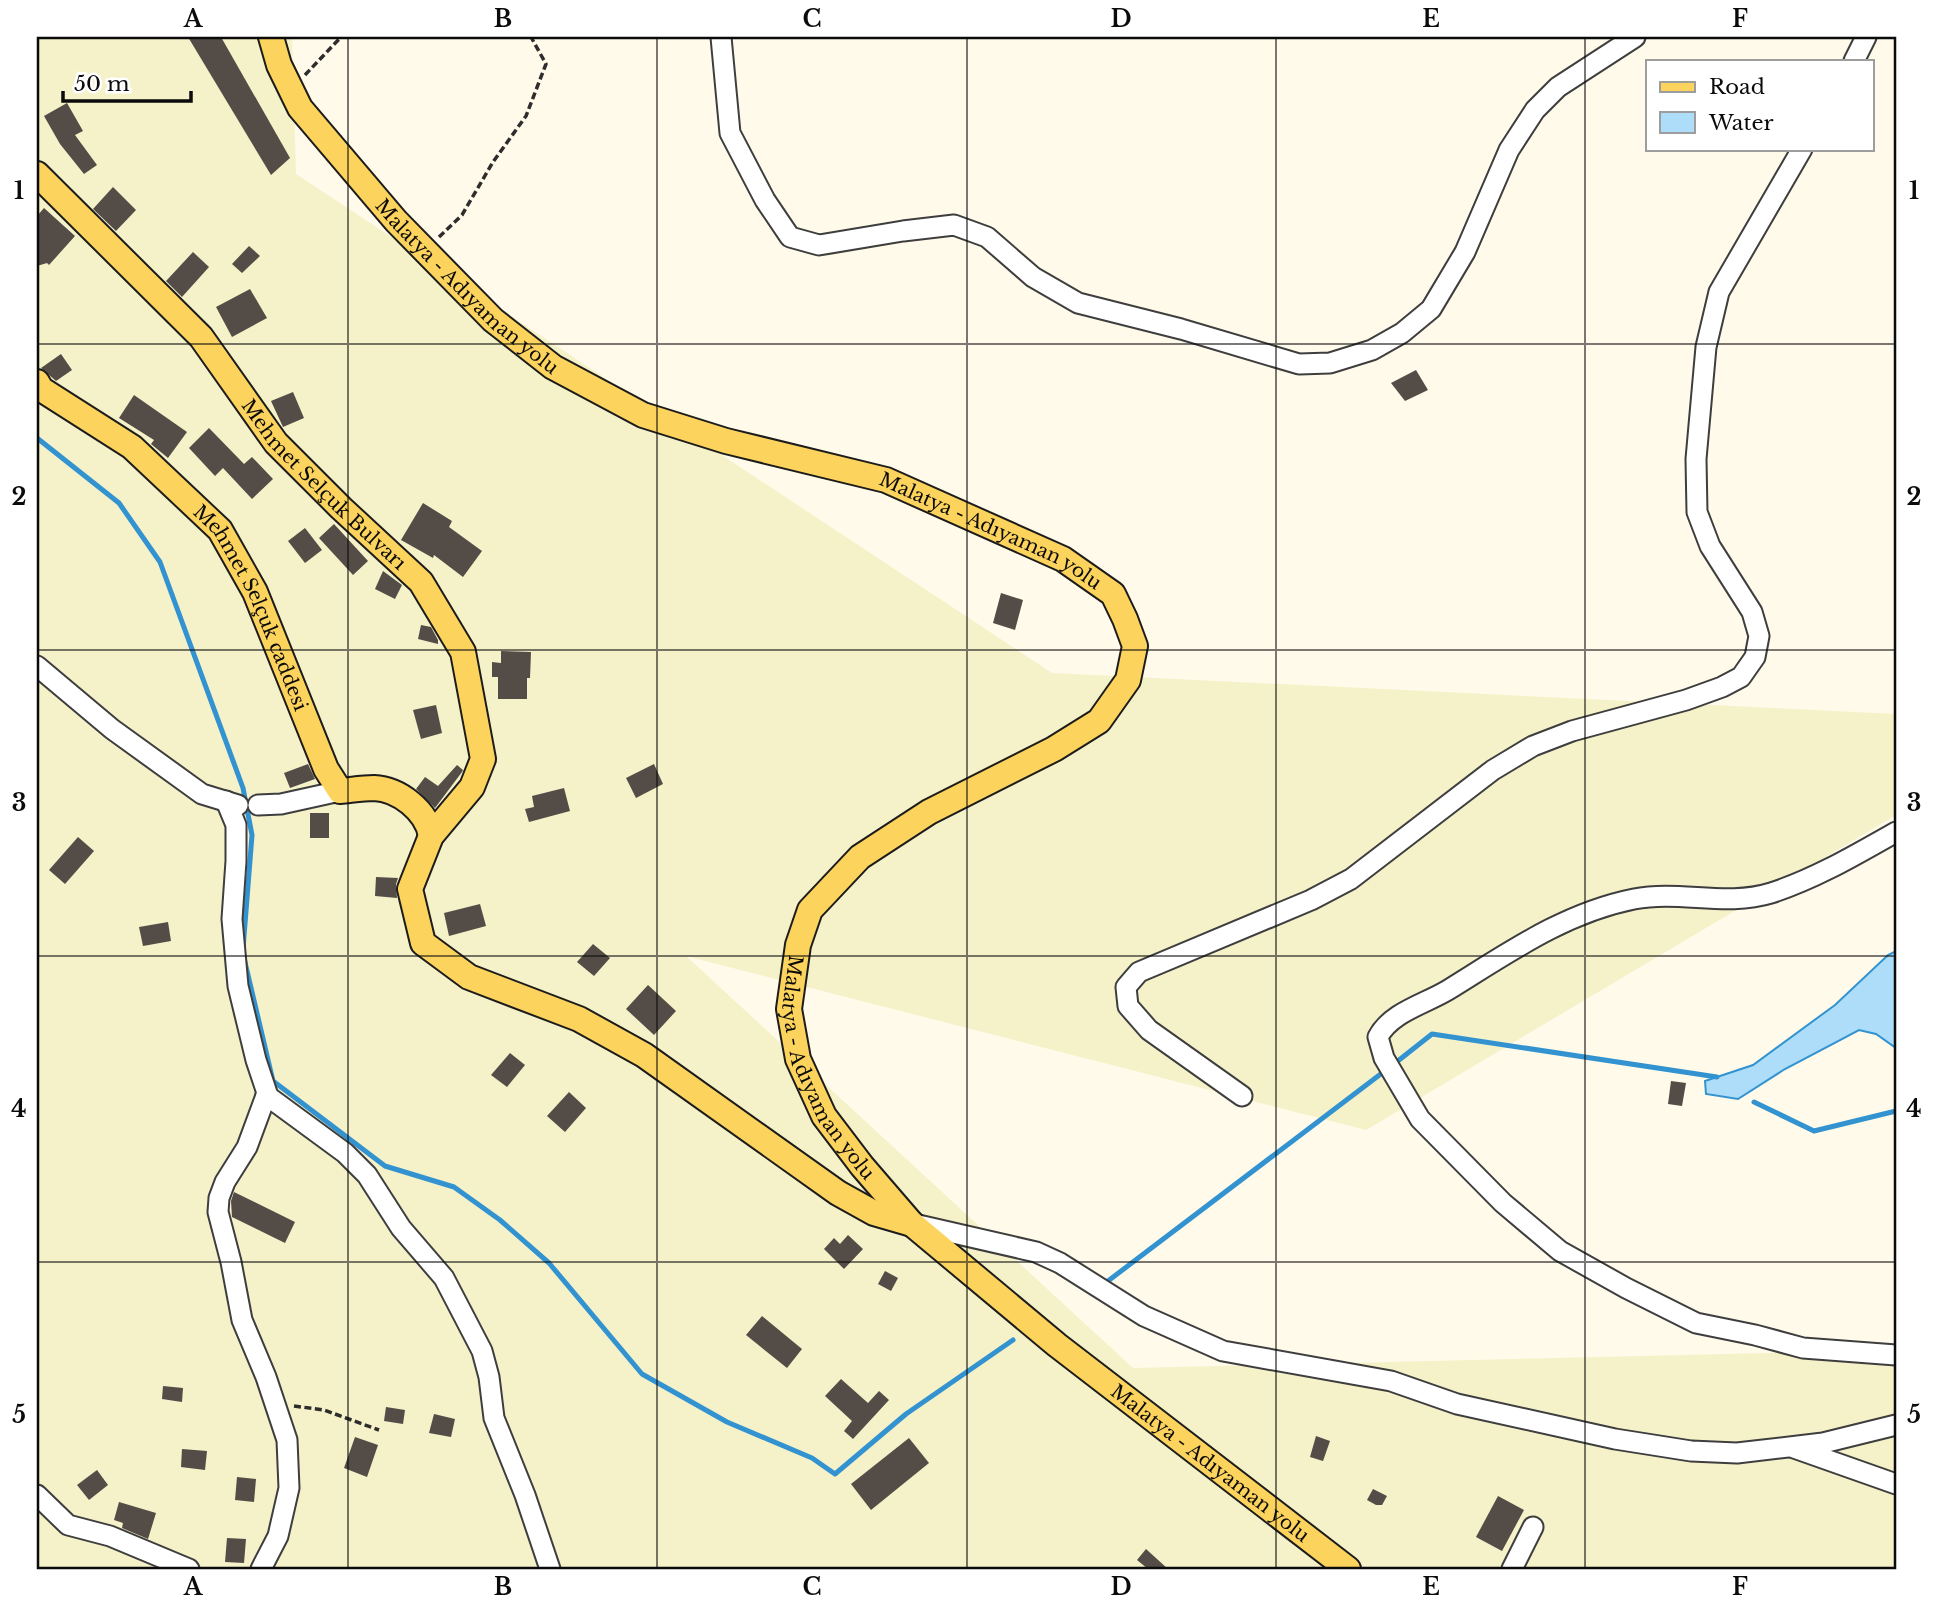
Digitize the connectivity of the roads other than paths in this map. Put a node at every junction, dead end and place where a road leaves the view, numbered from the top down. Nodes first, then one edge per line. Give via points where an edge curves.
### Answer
1 (271, 37) edge
2 (721, 37) edge
3 (1635, 37) edge
4 (1866, 37) edge
5 (1854, 60) edge
6 (1801, 150) edge
7 (37, 174) edge
8 (37, 382) edge
9 (37, 666) edge
10 (340, 791) junction
11 (241, 804) junction
12 (1896, 832) edge
13 (431, 836) junction
14 (266, 1095) junction
15 (1242, 1096) dead end
16 (912, 1224) junction
17 (1896, 1355) edge
18 (1896, 1425) edge
19 (1790, 1447) junction
20 (1896, 1484) edge
21 (37, 1495) edge
22 (1533, 1527) dead end
23 (189, 1569) edge
24 (261, 1569) edge
25 (550, 1569) edge
26 (1348, 1569) edge
27 (1511, 1569) edge

1 - 16 main road, Malatya - Adıyaman yolu via 300,108 396,221 493,320 553,368 643,415 886,481 1063,559 1112,594 1135,646 1128,680 1099,721 929,812 860,857 810,910 798,945 789,1009 798,1059 824,1115
2 - 3 street via 730,133 790,237 819,245 954,225 987,237 1033,277 1078,303 1299,364 1330,363 1372,350 1431,309 1465,252 1510,150 1535,110 1558,87
4 - 5 street
6 - 15 street via 1718,292 1706,347 1696,459 1697,512 1710,546 1752,612 1759,636 1755,657 1741,677 1723,687 1572,731 1533,747 1493,769 1351,879 1139,972 1126,987 1128,1006 1149,1030
7 - 13 main road, Mehmet Selçuk Bulvarı via 201,337 276,443 421,582 442,613 463,652 483,759 472,787
8 - 10 main road, Mehmet Selçuk caddesi via 41,389 132,447 220,530 255,592 326,769
9 - 11 street via 112,729 202,794
10 - 11 street via 281,804
10 - 13 main road via 377,788 410,801 429,825
11 - 14 street via 232,919 238,986
12 - 17 street via 1770,893 1732,900 1669,895 1580,914 1385,1025 1378,1037 1394,1078 1420,1119 1503,1203 1560,1251 1696,1324 1803,1348
13 - 16 main road, Mehmet Selçuk Bulvarı via 410,890 423,943 469,977 579,1019 644,1055 838,1193 874,1213
14 - 24 street via 247,1147 225,1182 218,1212 243,1320 286,1440 289,1488 278,1536
14 - 25 street via 345,1153 367,1175 401,1228 444,1278 482,1351 494,1418
16 - 19 street via 1036,1252 1144,1316 1223,1351 1391,1381 1457,1404 1615,1439 1703,1452
16 - 26 main road, Malatya - Adıyaman yolu via 1057,1345
18 - 19 street
19 - 20 street
21 - 23 street via 68,1525 110,1536
22 - 27 street

